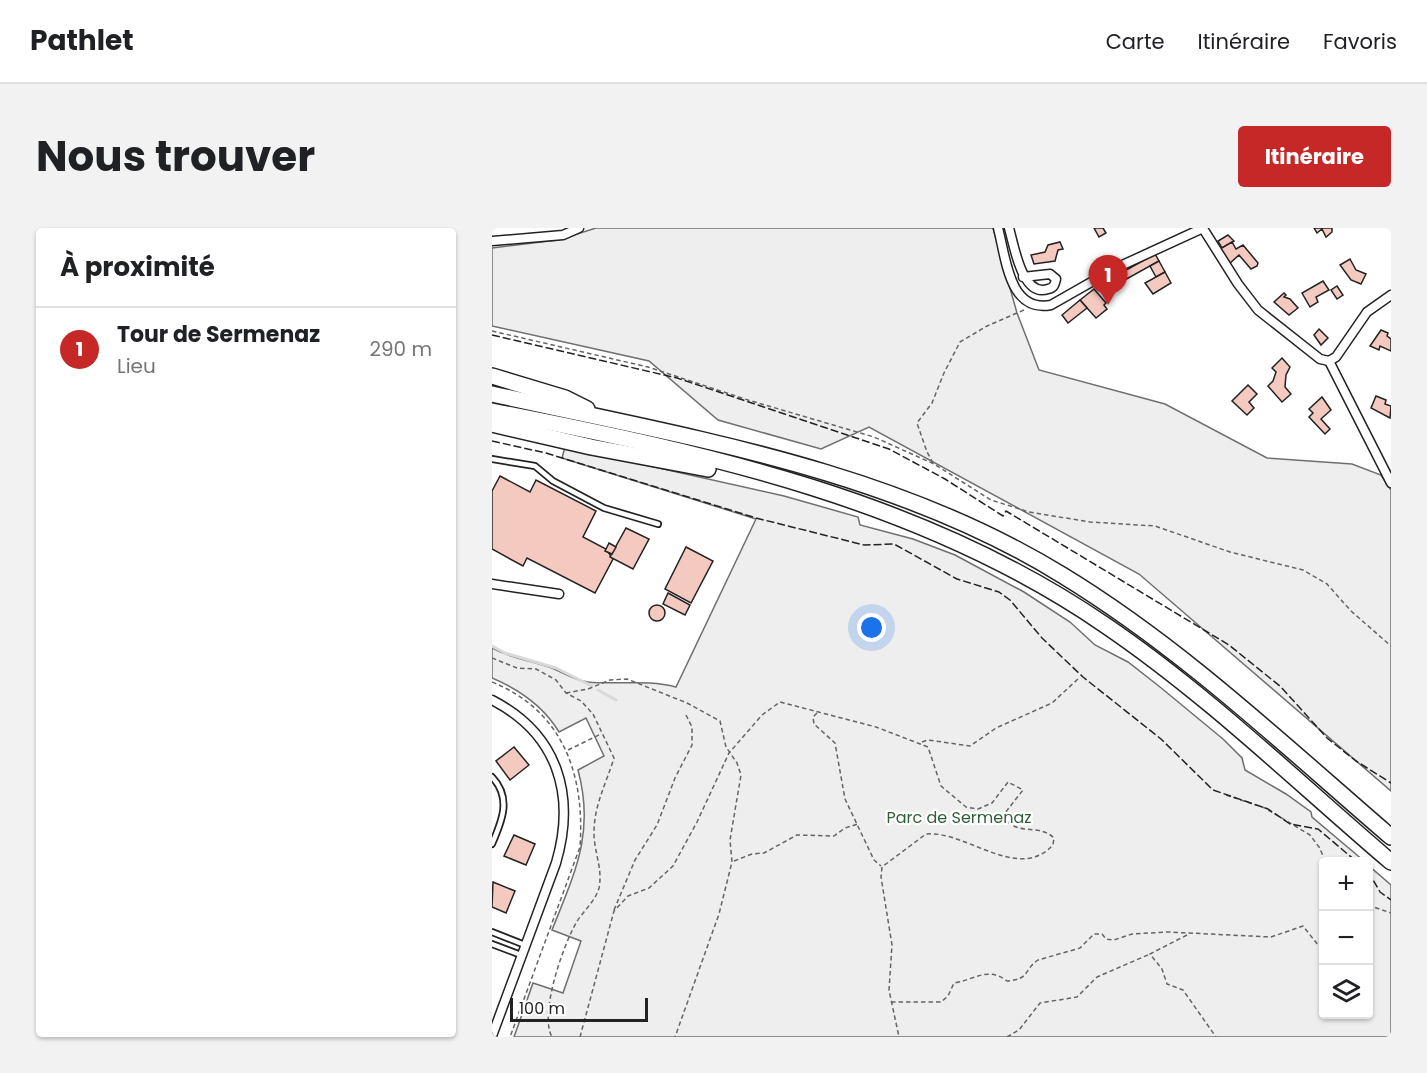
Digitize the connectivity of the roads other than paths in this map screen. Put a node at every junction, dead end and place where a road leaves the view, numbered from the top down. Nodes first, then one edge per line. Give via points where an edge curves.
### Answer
1 (579, 228) edge
2 (998, 228) edge
3 (1009, 228) edge
4 (1203, 229) edge
5 (492, 241) edge
6 (1023, 277) dead end
7 (1391, 295) edge
8 (1329, 361) junction
9 (492, 376) edge
10 (492, 394) edge
11 (492, 411) edge
12 (606, 419) junction
13 (492, 424) edge
14 (492, 459) edge
15 (1391, 483) edge
16 (900, 518) junction
17 (658, 524) dead end
18 (492, 584) edge
19 (559, 594) dead end
20 (492, 700) edge
21 (492, 777) edge
22 (1391, 837) edge
23 (492, 844) edge
24 (1391, 862) edge
25 (492, 932) edge
26 (492, 944) edge
27 (525, 945) junction
28 (521, 955) junction
29 (492, 1036) edge

1 - 5 street via 563,235
2 - 4 street via 1017,294 1030,305 1052,305 1116,268
3 - 6 street
4 - 8 street via 1258,310 1320,359
7 - 8 street via 1367,312 1336,357
8 - 15 street
9 - 12 highway via 565,398
10 - 12 highway
11 - 16 highway via 790,480
12 - 22 highway via 856,481 952,518 1026,555 1109,605 1179,657
13 - 16 highway via 713,470
14 - 17 lane via 534,466 553,481 604,508
16 - 24 highway via 1017,571 1105,625 1210,705
18 - 19 street
20 - 27 street via 518,716 544,744 559,773 566,814 556,863
21 - 23 lane via 505,803
25 - 27 lane
26 - 28 lane
27 - 28 street
28 - 29 street

